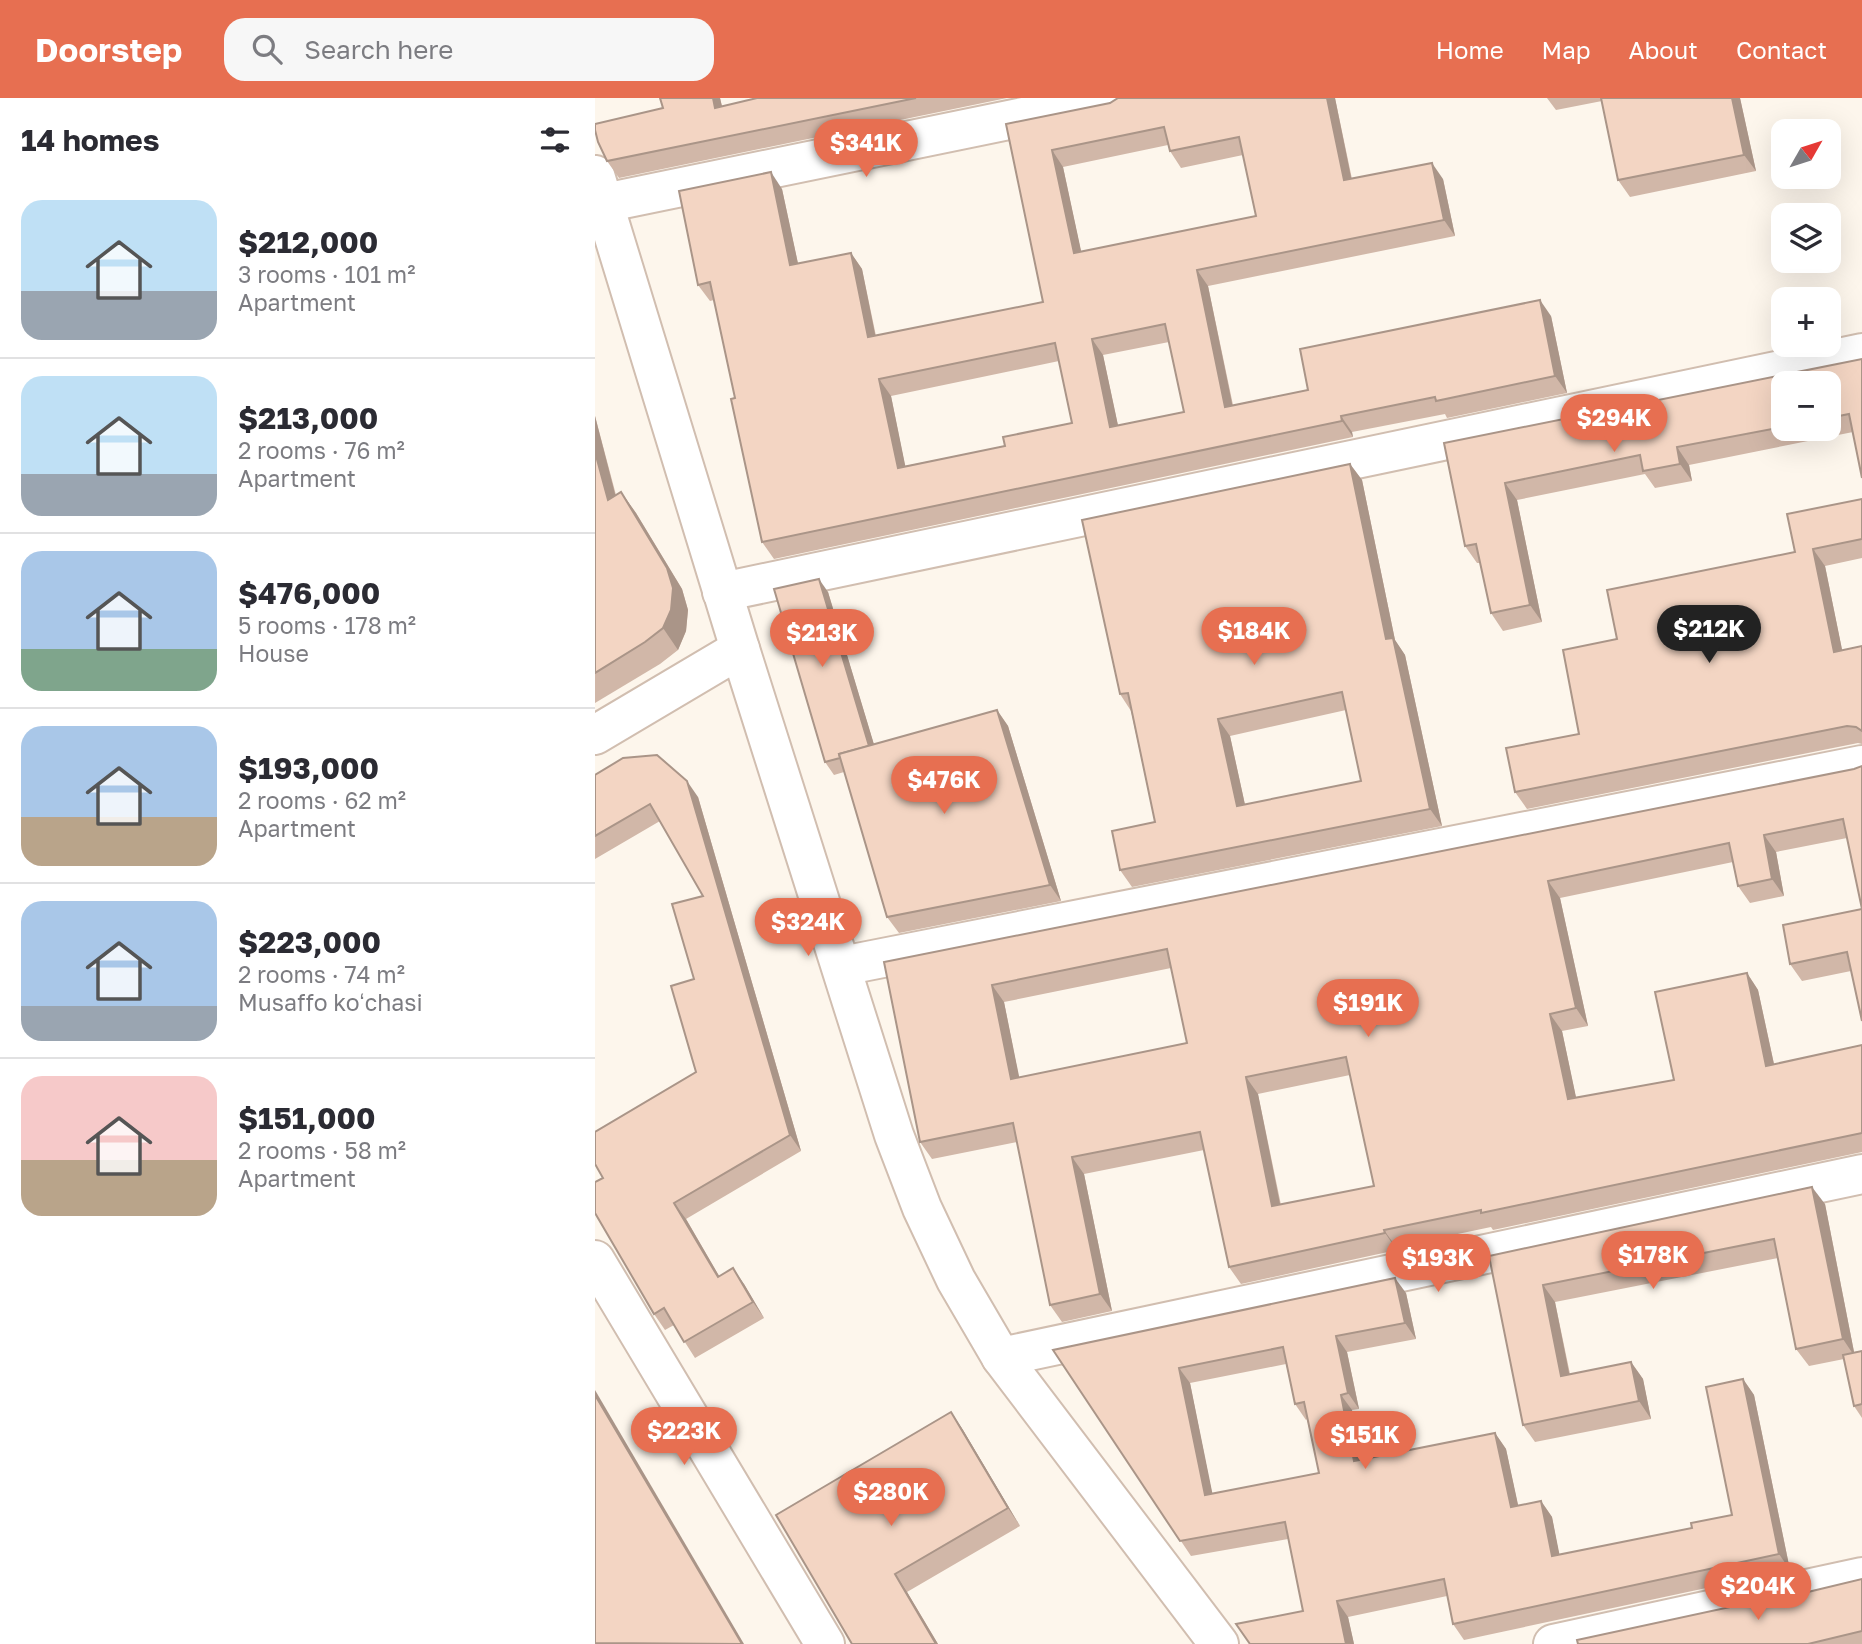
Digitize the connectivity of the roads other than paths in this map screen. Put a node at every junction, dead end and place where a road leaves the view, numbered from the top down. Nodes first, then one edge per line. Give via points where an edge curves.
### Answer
1 (1116, 98) edge
2 (599, 189) edge
3 (1862, 353) edge
4 (722, 592) junction
5 (740, 649) junction
6 (595, 735) edge
7 (1862, 765) edge
8 (842, 966) junction
9 (1862, 1174) edge
10 (595, 1260) edge
11 (1001, 1357) junction
12 (1862, 1577) edge
13 (825, 1644) edge
14 (1219, 1644) edge
15 (1553, 1644) edge

1 - 2 street
2 - 4 street
3 - 4 street
4 - 5 street
5 - 6 street
5 - 8 street
7 - 8 street
8 - 11 street via 894,1135 922,1208 956,1280
9 - 11 street
10 - 13 street
11 - 14 street
12 - 15 street

